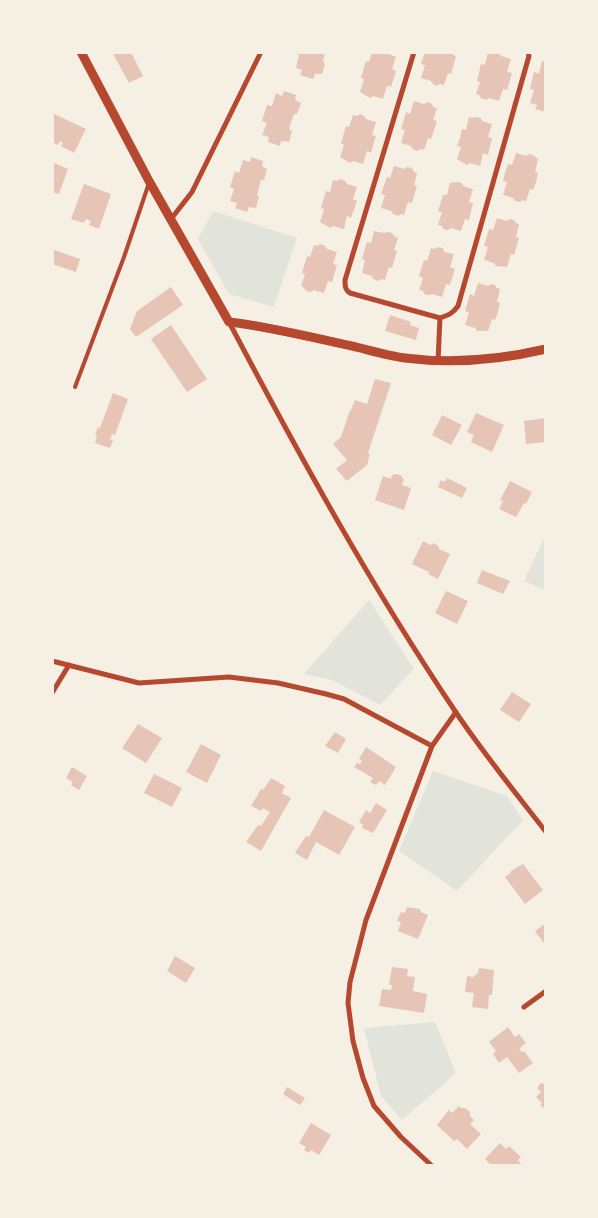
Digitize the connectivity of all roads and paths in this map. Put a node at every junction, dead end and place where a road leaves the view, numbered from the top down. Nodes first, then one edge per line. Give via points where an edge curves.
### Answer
1 (82, 52) edge
2 (261, 52) edge
3 (414, 52) edge
4 (528, 52) edge
5 (150, 181) junction
6 (171, 219) junction
7 (440, 318) junction
8 (228, 322) junction
9 (546, 348) edge
10 (438, 361) junction
11 (75, 388) dead end
12 (52, 660) edge
13 (69, 665) junction
14 (52, 693) edge
15 (456, 712) junction
16 (432, 746) junction
17 (546, 832) edge
18 (546, 990) edge
19 (524, 1007) dead end
20 (432, 1166) edge

1 - 5 street
2 - 6 street via 192,192
3 - 7 street via 345,280 350,294
4 - 7 street via 530,56 458,306 454,312
5 - 6 street
5 - 11 lane
6 - 8 street
7 - 10 street
8 - 10 street via 261,326 404,358
8 - 15 street via 299,456 376,588
9 - 10 street via 513,356
12 - 13 street
13 - 14 street
13 - 16 street via 139,684 229,678 278,683 344,699
15 - 16 street
15 - 17 street
16 - 20 street via 366,920 348,1003 353,1041 374,1106
18 - 19 street

